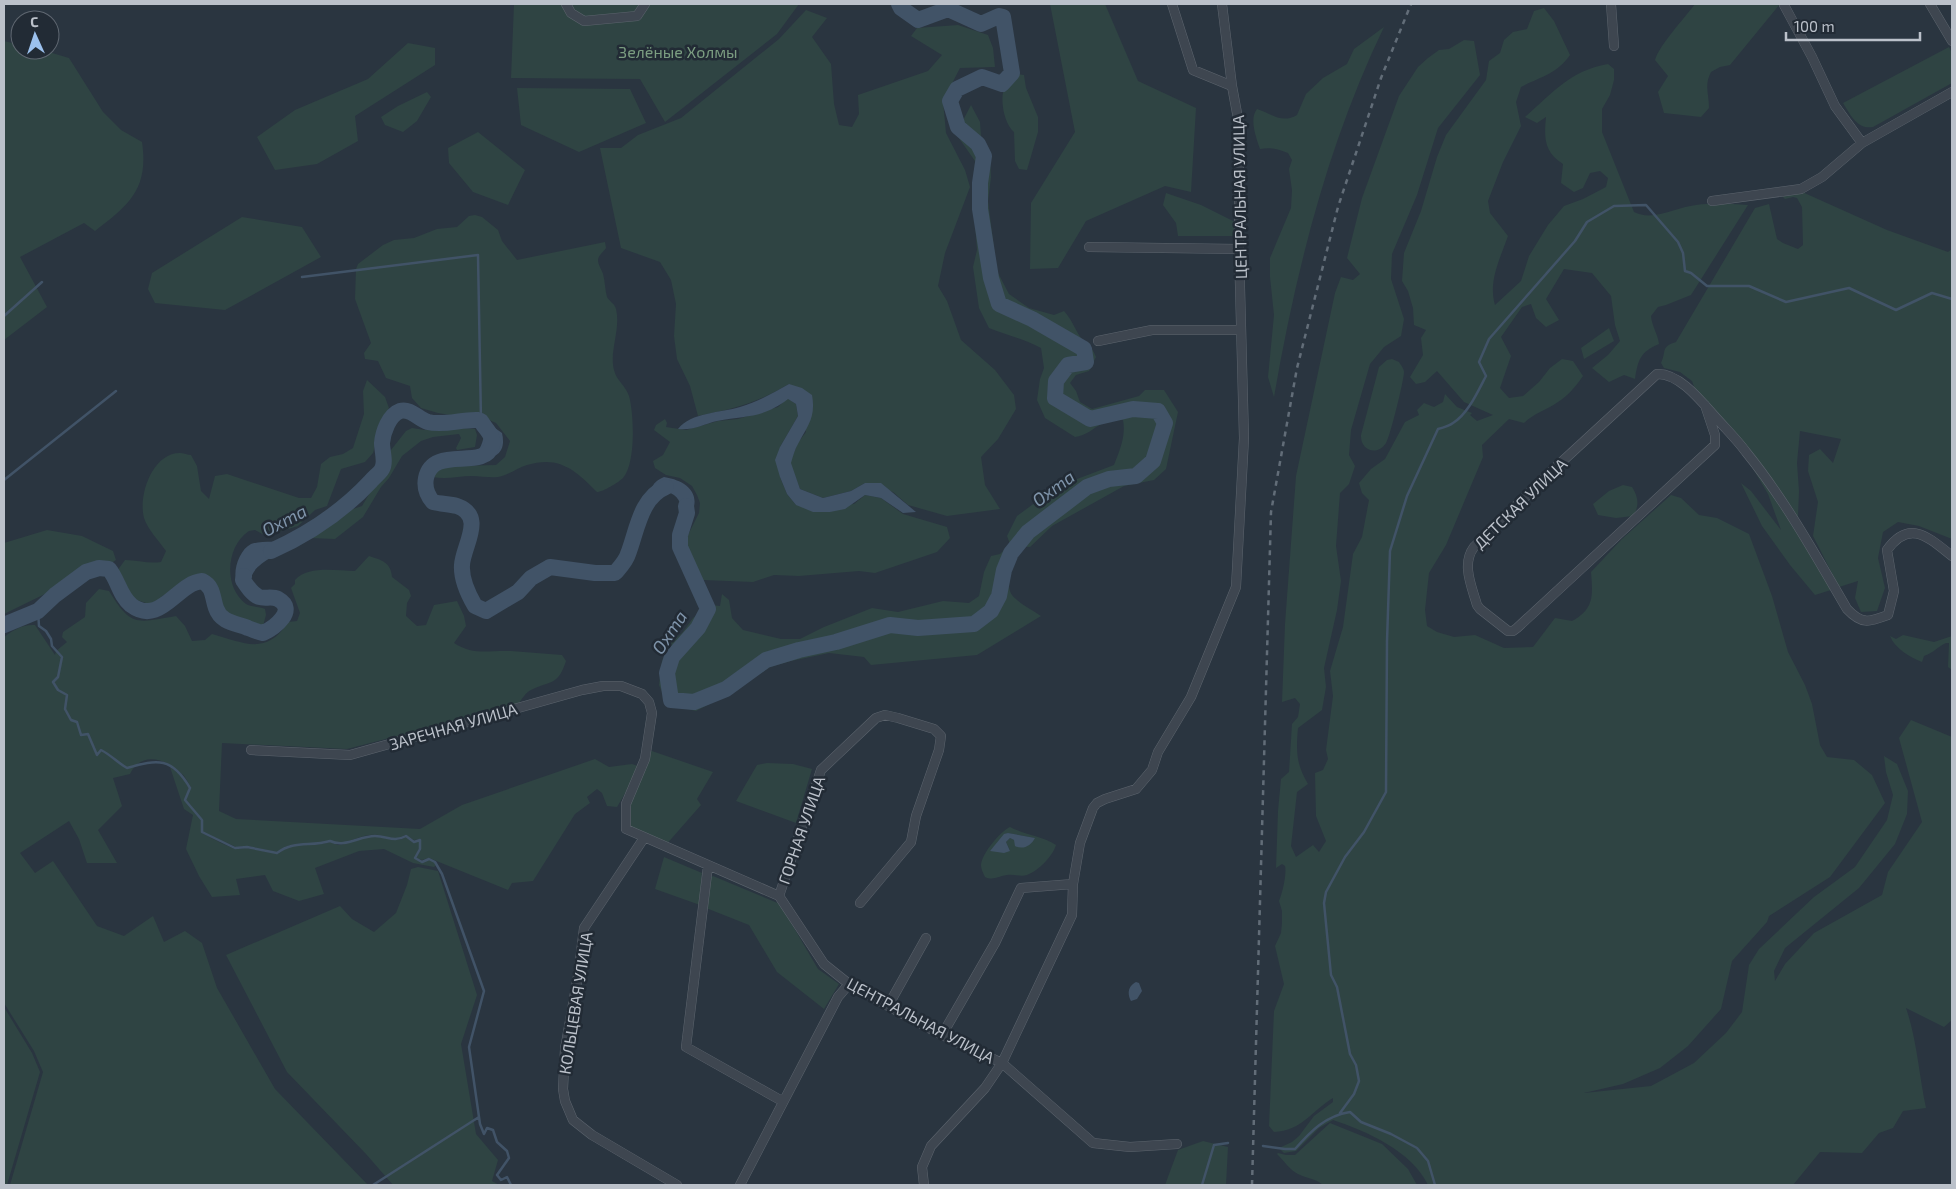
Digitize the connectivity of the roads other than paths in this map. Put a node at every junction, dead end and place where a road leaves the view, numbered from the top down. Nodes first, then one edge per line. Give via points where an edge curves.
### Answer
1 (566, 4) edge
2 (645, 4) edge
3 (1172, 4) edge
4 (1222, 4) edge
5 (1610, 4) edge
6 (1930, 4) edge
7 (1784, 5) dead end
8 (1952, 40) edge
9 (1614, 46) dead end
10 (1232, 86) junction
11 (1952, 92) edge
12 (1862, 143) junction
13 (1712, 201) dead end
14 (1089, 247) dead end
15 (1238, 249) junction
16 (1240, 330) junction
17 (1098, 340) dead end
18 (1705, 405) junction
19 (1952, 556) edge
20 (251, 750) dead end
21 (644, 838) junction
22 (708, 866) junction
23 (1073, 884) junction
24 (779, 896) junction
25 (860, 903) dead end
26 (926, 938) dead end
27 (849, 984) junction
28 (888, 1006) junction
29 (942, 1035) junction
30 (1002, 1063) junction
31 (782, 1102) junction
32 (1177, 1144) dead end
33 (677, 1185) edge
34 (740, 1185) edge
35 (924, 1185) edge

1 - 2 street via 571,13 584,21 637,16
3 - 10 street via 1193,70
4 - 10 street, ЦЕНТРАЛЬНАЯ УЛИЦА
5 - 9 street
6 - 8 street
7 - 12 street via 1835,106
10 - 15 street, ЦЕНТРАЛЬНАЯ УЛИЦА via 1239,124
11 - 12 street
12 - 13 street via 1801,189
14 - 15 street
15 - 16 street, ЦЕНТРАЛЬНАЯ УЛИЦА
16 - 17 street via 1152,330
16 - 23 street, ЦЕНТРАЛЬНАЯ УЛИЦА via 1244,438 1236,586 1191,697 1158,752 1152,770 1136,789 1105,799 1093,808 1080,843
18 - 18 street, ДЕТСКАЯ УЛИЦА via 1715,445 1517,628 1508,631 1480,609 1467,566 1468,554 1654,375 1665,374 1674,378
18 - 19 street via 1746,452 1782,503 1856,619 1869,622 1888,615 1894,591 1887,550 1903,534 1926,535
20 - 21 street, ЗАРЕЧНАЯ УЛИЦА via 350,755 582,690 603,686 631,688 649,702 652,713 645,759 626,804 626,829
21 - 22 street
21 - 33 street, КОЛЬЦЕВАЯ УЛИЦА via 584,928 565,1049 563,1089 573,1120 592,1136
22 - 24 street
22 - 31 street via 686,1047
23 - 29 street via 1021,888 995,943
23 - 30 street via 1072,915
24 - 25 street, ГОРНАЯ УЛИЦА via 821,770 876,718 885,715 934,729 941,736 911,842
24 - 27 street, ЦЕНТРАЛЬНАЯ УЛИЦА via 824,964
26 - 28 street
27 - 28 street, ЦЕНТРАЛЬНАЯ УЛИЦА
27 - 31 street via 838,997
28 - 29 street, ЦЕНТРАЛЬНАЯ УЛИЦА
29 - 30 street, ЦЕНТРАЛЬНАЯ УЛИЦА
30 - 32 street, ЦЕНТРАЛЬНАЯ УЛИЦА via 1093,1142 1130,1147
30 - 35 street via 985,1088 931,1146 922,1167
31 - 34 street

